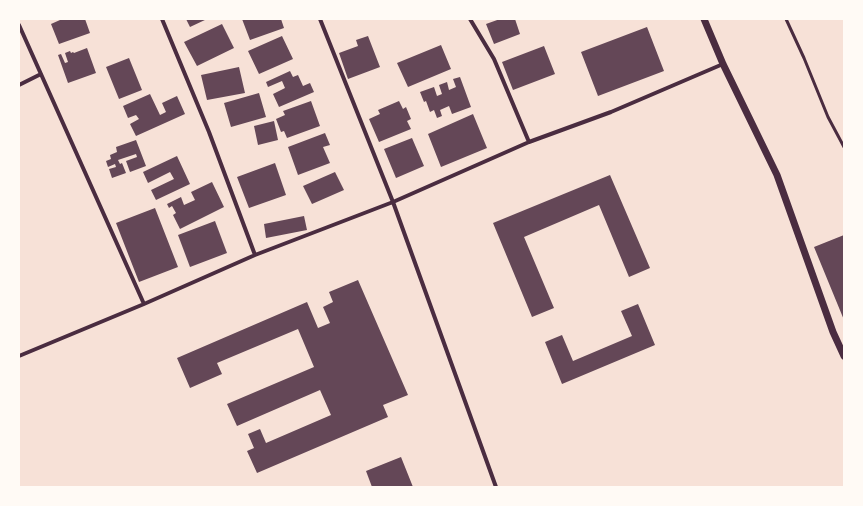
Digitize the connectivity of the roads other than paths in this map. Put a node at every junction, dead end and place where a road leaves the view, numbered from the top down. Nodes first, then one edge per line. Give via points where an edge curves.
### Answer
1 (162, 19) edge
2 (320, 19) edge
3 (470, 19) edge
4 (704, 19) edge
5 (786, 19) edge
6 (19, 25) edge
7 (723, 64) junction
8 (41, 74) junction
9 (19, 85) edge
10 (529, 142) junction
11 (844, 147) edge
12 (393, 202) junction
13 (255, 255) junction
14 (144, 304) junction
15 (19, 356) edge
16 (844, 356) edge
17 (496, 487) edge

1 - 13 street via 209,132
2 - 12 street
3 - 10 street via 494,59
4 - 7 street
5 - 11 lane via 828,117
6 - 8 street
7 - 10 street via 612,112
7 - 16 street via 777,175
8 - 9 street
8 - 14 street
10 - 12 street
12 - 13 street
12 - 17 street
13 - 14 street
14 - 15 street

